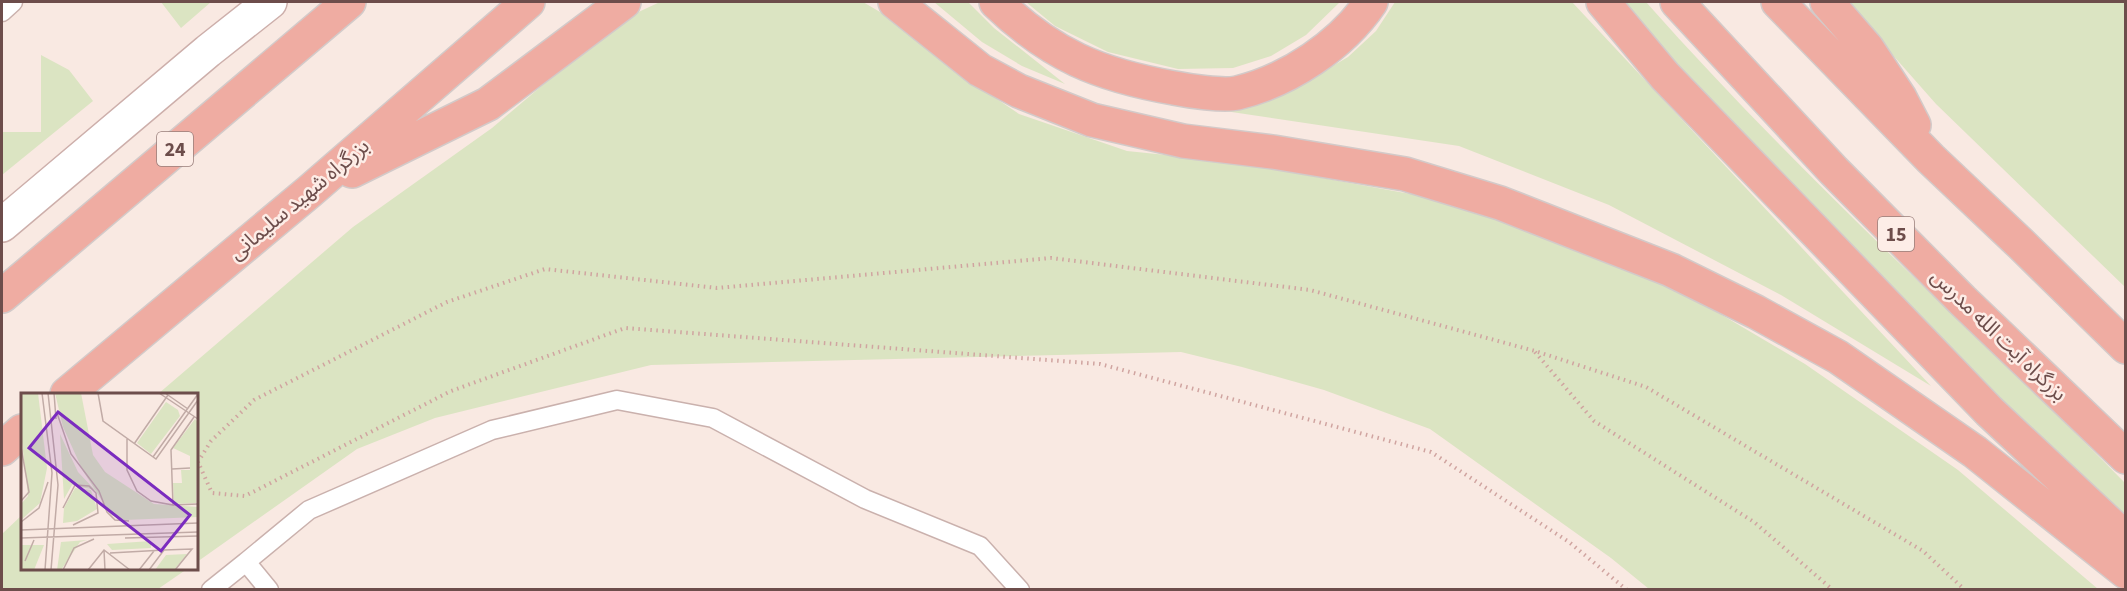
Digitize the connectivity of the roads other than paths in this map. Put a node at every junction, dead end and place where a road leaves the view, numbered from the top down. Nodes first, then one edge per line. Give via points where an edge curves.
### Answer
1 (14, 2) edge
2 (270, 2) edge
3 (349, 2) edge
4 (528, 2) edge
5 (624, 2) edge
6 (895, 2) edge
7 (996, 2) edge
8 (1371, 2) edge
9 (1603, 2) edge
10 (1677, 2) edge
11 (1778, 2) edge
12 (1827, 2) edge
13 (2, 12) edge
14 (1931, 159) junction
15 (309, 191) junction
16 (2, 225) edge
17 (2, 296) edge
18 (2126, 347) edge
19 (68, 393) edge
20 (21, 432) edge
21 (2, 449) edge
22 (2126, 457) edge
23 (2126, 539) edge
24 (246, 562) junction
25 (2126, 572) edge
26 (211, 590) edge
27 (269, 590) edge
28 (1020, 590) edge

1 - 13 lane
2 - 16 main road
3 - 17 highway, 24
4 - 15 highway, بزرگراه شهید سلیمانی
5 - 15 highway via 488,104
6 - 25 highway via 980,70 1019,91 1092,120 1183,141 1405,174 1500,203 1671,270 1838,357 1975,452
7 - 8 highway via 1018,24 1052,48 1104,73 1189,91 1236,93 1282,77 1323,51 1359,20
9 - 23 highway via 1665,76 1972,393
10 - 22 highway, بزرگراه آیت الله مدرس / 15 via 1842,179
11 - 14 highway
12 - 14 highway via 1867,48 1900,98
14 - 18 highway
15 - 19 highway, بزرگراه شهید سلیمانی
20 - 21 highway
24 - 26 lane
24 - 27 lane
24 - 28 lane via 309,510 492,430 617,400 713,418 865,499 980,546

